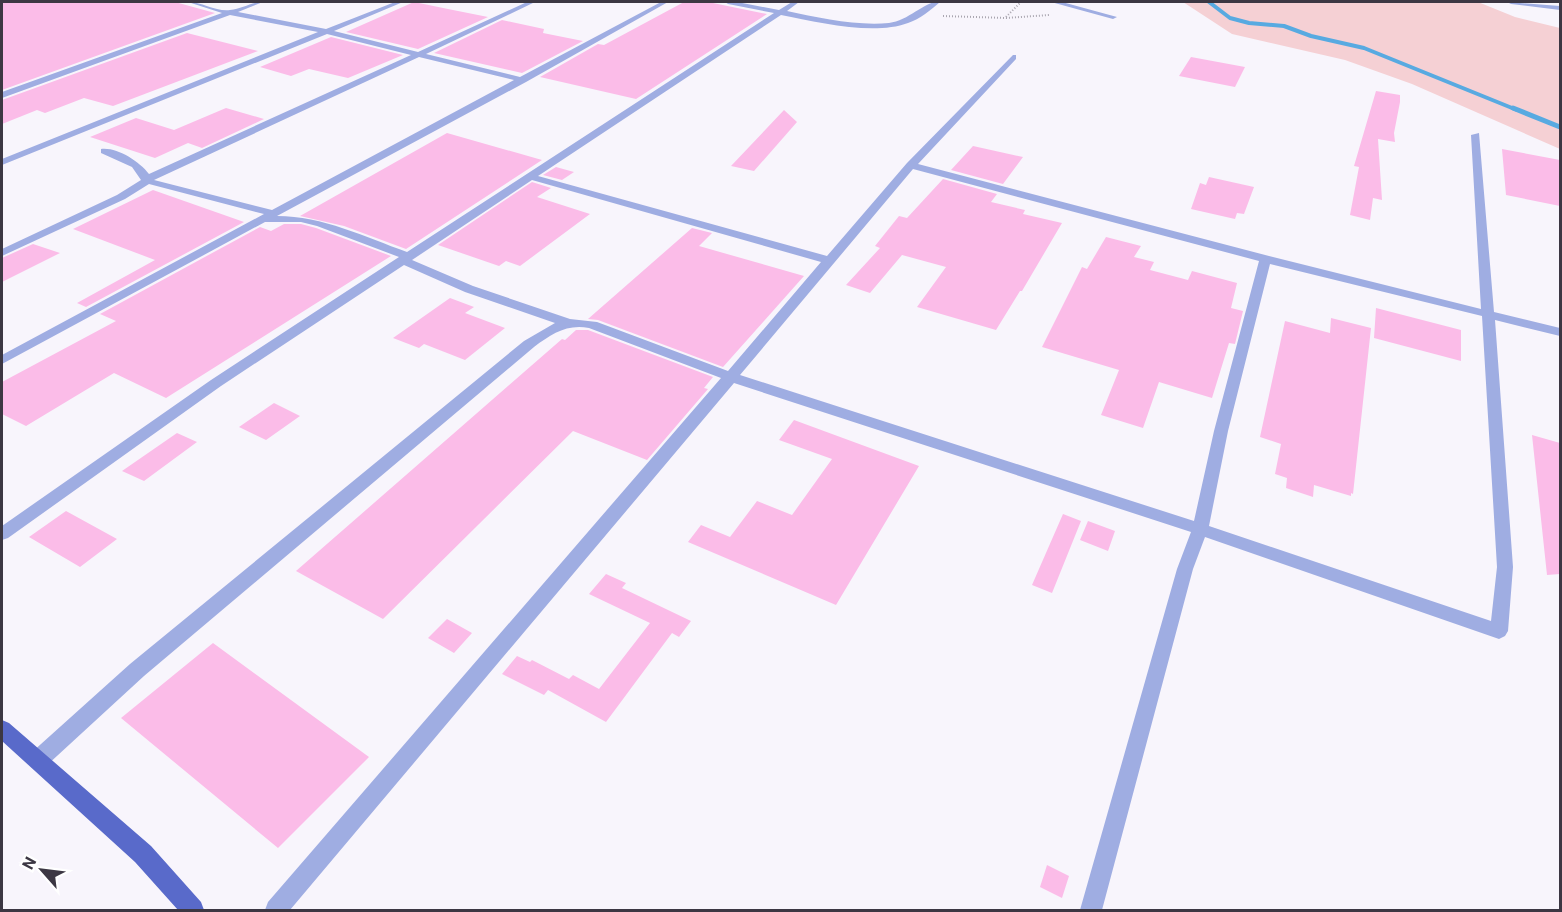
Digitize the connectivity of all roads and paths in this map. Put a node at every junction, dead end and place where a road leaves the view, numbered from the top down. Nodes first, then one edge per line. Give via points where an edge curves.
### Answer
1 (191, 2) edge
2 (260, 2) edge
3 (400, 2) edge
4 (531, 2) edge
5 (665, 2) edge
6 (728, 2) edge
7 (796, 2) edge
8 (936, 2) edge
9 (1021, 2) edge
10 (1055, 2) edge
11 (1511, 2) edge
12 (1560, 8) edge
13 (1085, 11) junction
14 (230, 13) junction
15 (915, 16) junction
16 (1113, 17) dead end
17 (1006, 18) junction
18 (324, 30) junction
19 (417, 54) junction
20 (1013, 57) dead end
21 (523, 80) junction
22 (2, 94) edge
23 (1476, 135) dead end
24 (104, 151) dead end
25 (2, 162) edge
26 (911, 165) junction
27 (531, 177) junction
28 (147, 180) junction
29 (273, 213) junction
30 (262, 219) junction
31 (2, 253) edge
32 (406, 258) junction
33 (1265, 259) junction
34 (830, 261) junction
35 (1489, 314) junction
36 (566, 322) junction
37 (1560, 332) edge
38 (2, 360) edge
39 (731, 377) junction
40 (1200, 529) junction
41 (2, 534) edge
42 (2, 729) edge
43 (38, 760) junction
44 (194, 910) edge
45 (276, 910) edge
46 (1091, 910) edge

1 - 14 street
2 - 14 street
3 - 18 street
4 - 19 street
5 - 21 street
6 - 15 street via 875,26 907,22
7 - 27 street
8 - 15 street
9 - 17 path
10 - 13 street
11 - 12 street
13 - 16 street
13 - 17 path
14 - 18 street
14 - 22 street
15 - 17 path
18 - 19 street
18 - 25 street
19 - 21 street
19 - 28 street
20 - 26 street
21 - 29 street
23 - 35 street
24 - 28 street via 131,161
26 - 33 street
26 - 34 street
27 - 32 street
27 - 34 street
28 - 29 street
28 - 31 street via 121,197
29 - 30 street
30 - 32 street via 311,221
30 - 38 street
32 - 36 street via 469,289
32 - 41 street via 216,383
33 - 35 street
33 - 40 street
34 - 39 street
35 - 37 street
35 - 40 street via 1505,567 1499,631
36 - 39 street via 592,326
36 - 43 street via 520,352 137,670
39 - 40 street
39 - 45 street
40 - 46 street via 1185,569
42 - 43 main road
43 - 44 main road via 143,854

